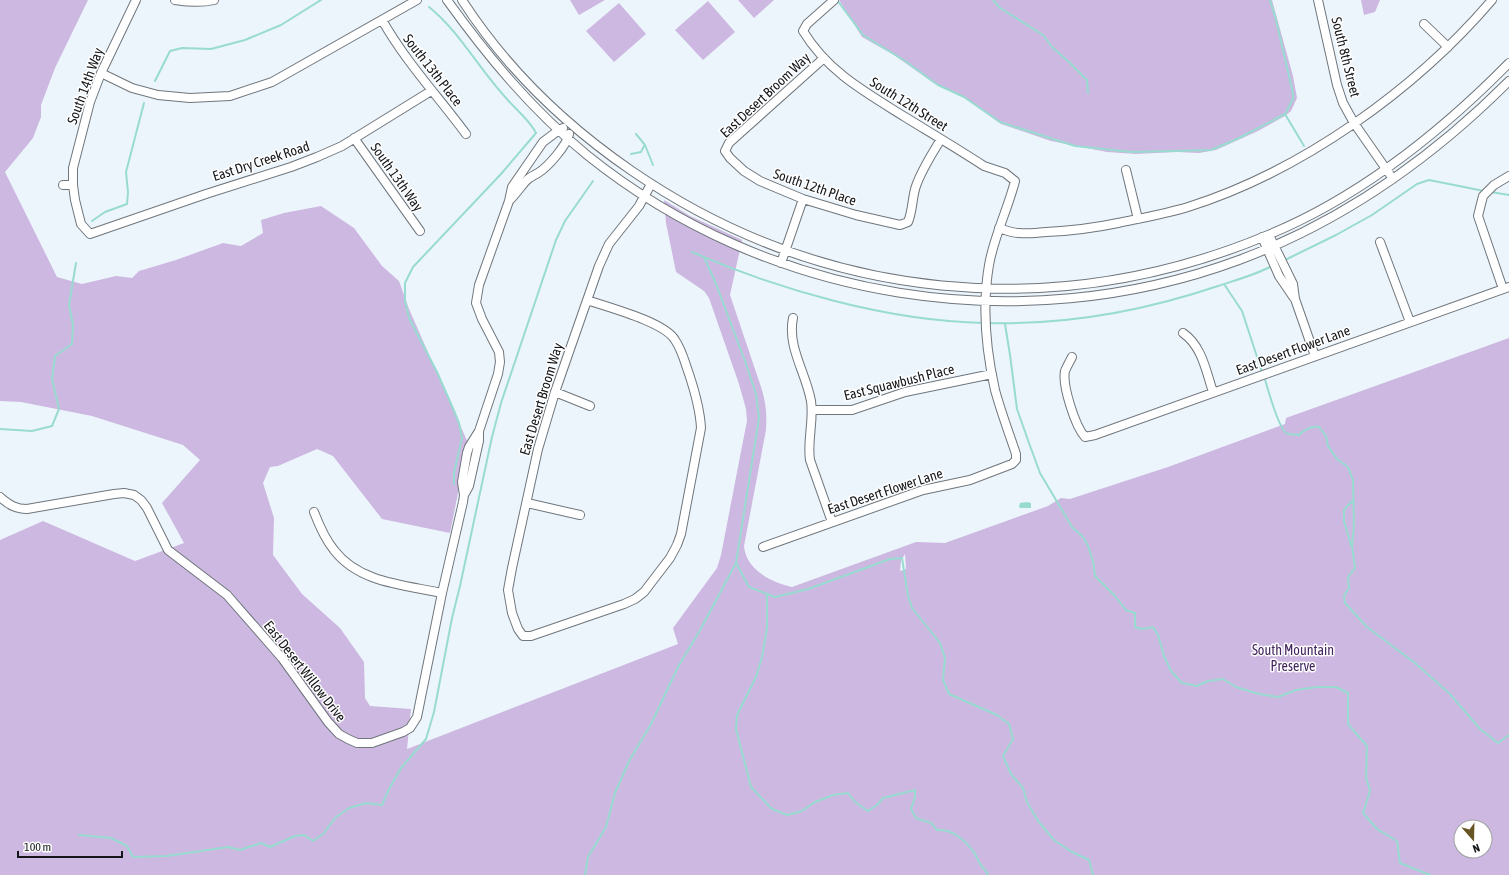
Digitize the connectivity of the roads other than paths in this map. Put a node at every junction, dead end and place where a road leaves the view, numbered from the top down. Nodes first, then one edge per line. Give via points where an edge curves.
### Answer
1 (136, 0) edge
2 (175, 0) edge
3 (214, 0) edge
4 (417, 0) edge
5 (447, 0) edge
6 (462, 0) edge
7 (834, 0) edge
8 (1318, 0) edge
9 (1492, 0) edge
10 (382, 20) junction
11 (1424, 24) dead end
12 (803, 31) joint
13 (1448, 47) junction
14 (824, 58) junction
15 (1509, 63) edge
16 (101, 73) junction
17 (1509, 81) edge
18 (431, 91) junction
19 (1354, 123) junction
20 (571, 125) junction
21 (559, 130) junction
22 (466, 134) dead end
23 (354, 138) junction
24 (568, 138) junction
25 (941, 139) junction
26 (725, 151) joint
27 (1386, 168) junction
28 (1126, 170) dead end
29 (1509, 176) edge
30 (1393, 179) junction
31 (651, 184) junction
32 (63, 185) dead end
33 (73, 185) junction
34 (645, 197) junction
35 (803, 199) junction
36 (509, 201) junction
37 (1138, 219) junction
38 (999, 228) junction
39 (420, 231) dead end
40 (90, 234) joint
41 (1266, 236) junction
42 (1380, 242) dead end
43 (1271, 247) junction
44 (786, 251) junction
45 (781, 264) junction
46 (1289, 274) junction
47 (1280, 278) junction
48 (1115, 280) junction
49 (986, 288) junction
50 (1506, 288) edge
51 (1116, 293) junction
52 (1295, 299) junction
53 (587, 300) junction
54 (985, 301) junction
55 (793, 318) dead end
56 (1410, 322) junction
57 (1183, 332) dead end
58 (1315, 356) junction
59 (1072, 357) dead end
60 (992, 374) junction
61 (555, 392) junction
62 (1213, 392) junction
63 (590, 406) dead end
64 (812, 410) junction
65 (0, 497) edge
66 (527, 503) junction
67 (314, 512) dead end
68 (580, 515) dead end
69 (832, 522) junction
70 (763, 547) dead end
71 (442, 593) junction

1 - 16 street, South 14th Way
2 - 3 street
4 - 10 street
5 - 21 street via 504,75
6 - 20 street via 512,66
7 - 12 street, East Desert Broom Way via 807,24
8 - 19 street, South 8th Street via 1337,85
9 - 13 street
10 - 16 street via 272,82 230,96 190,98 158,95 132,88
10 - 18 street, South 13th Place via 396,44
11 - 13 street
12 - 14 street, South 12th Street
13 - 19 street via 1416,76
14 - 25 street, South 12th Street via 855,86
14 - 26 street, East Desert Broom Way via 729,142
15 - 27 street via 1462,108
16 - 33 street, South 14th Way via 90,102 76,155
17 - 30 street via 1449,137
18 - 22 street, South 13th Place
18 - 23 street, East Dry Creek Road
19 - 27 street, South 8th Street
19 - 37 street via 1300,157 1233,190 1189,206
20 - 21 street, East Desert Willow Drive
20 - 24 street, East Desert Willow Drive
20 - 31 street via 606,154
21 - 24 street
21 - 36 street, East Desert Willow Drive via 543,142 518,176
23 - 39 street, South 13th Way
23 - 40 street, East Dry Creek Road via 342,146 291,167
24 - 34 street via 588,156
24 - 36 street, East Desert Willow Drive via 556,155 539,173 525,182
25 - 35 street, South 12th Place via 916,186 908,222 900,225
25 - 38 street, South 12th Street via 984,166 1005,173 1015,181
26 - 35 street, South 12th Place via 744,171 760,181
27 - 30 street, South 8th Street
27 - 41 street via 1330,204
28 - 37 street
29 - 50 street via 1482,196 1478,216
30 - 43 street via 1335,216
31 - 34 street, East Desert Broom Way
31 - 44 street via 715,221
32 - 33 street
33 - 40 street, South 14th Way via 81,224
34 - 45 street via 712,234
34 - 53 street, East Desert Broom Way via 609,244
35 - 44 street
36 - 71 street, East Desert Willow Drive via 473,303 499,352 498,374 479,431 469,486 464,495
37 - 38 street via 1077,230 1018,233
38 - 49 street
41 - 43 street
41 - 48 street via 1204,259
42 - 56 street
43 - 46 street via 1280,256
43 - 47 street
43 - 51 street via 1240,260 1176,280
44 - 45 street
44 - 49 street via 882,277 928,284
45 - 54 street via 882,291
46 - 47 street
46 - 52 street
47 - 52 street
48 - 49 street via 1064,287
48 - 51 street
49 - 54 street
50 - 56 street, East Desert Flower Lane
51 - 54 street via 1036,302
52 - 58 street
53 - 61 street, East Desert Broom Way
53 - 66 street, East Desert Broom Way via 652,323 675,339 696,395 701,428 681,534 670,558 644,592 635,599 531,636 523,636 512,613 508,590
54 - 60 street
55 - 64 street via 791,337
56 - 58 street, East Desert Flower Lane
57 - 62 street via 1197,348
58 - 62 street, East Desert Flower Lane
59 - 62 street, East Desert Flower Lane via 1065,372 1066,390 1084,437
60 - 64 street, East Squawbush Place via 905,392 852,410
60 - 69 street, East Desert Flower Lane via 1001,411 1016,454 1016,460 1012,464 970,480 923,490
61 - 63 street
61 - 66 street, East Desert Broom Way via 538,449
64 - 69 street via 810,460
65 - 71 street, East Desert Willow Drive via 18,509 28,509 114,494 134,495 148,508 168,550 227,595 282,658 328,722 339,734 357,742 372,743 387,739 410,728 414,721
66 - 68 street
67 - 71 street via 333,550 362,573 376,579
69 - 70 street, East Desert Flower Lane

